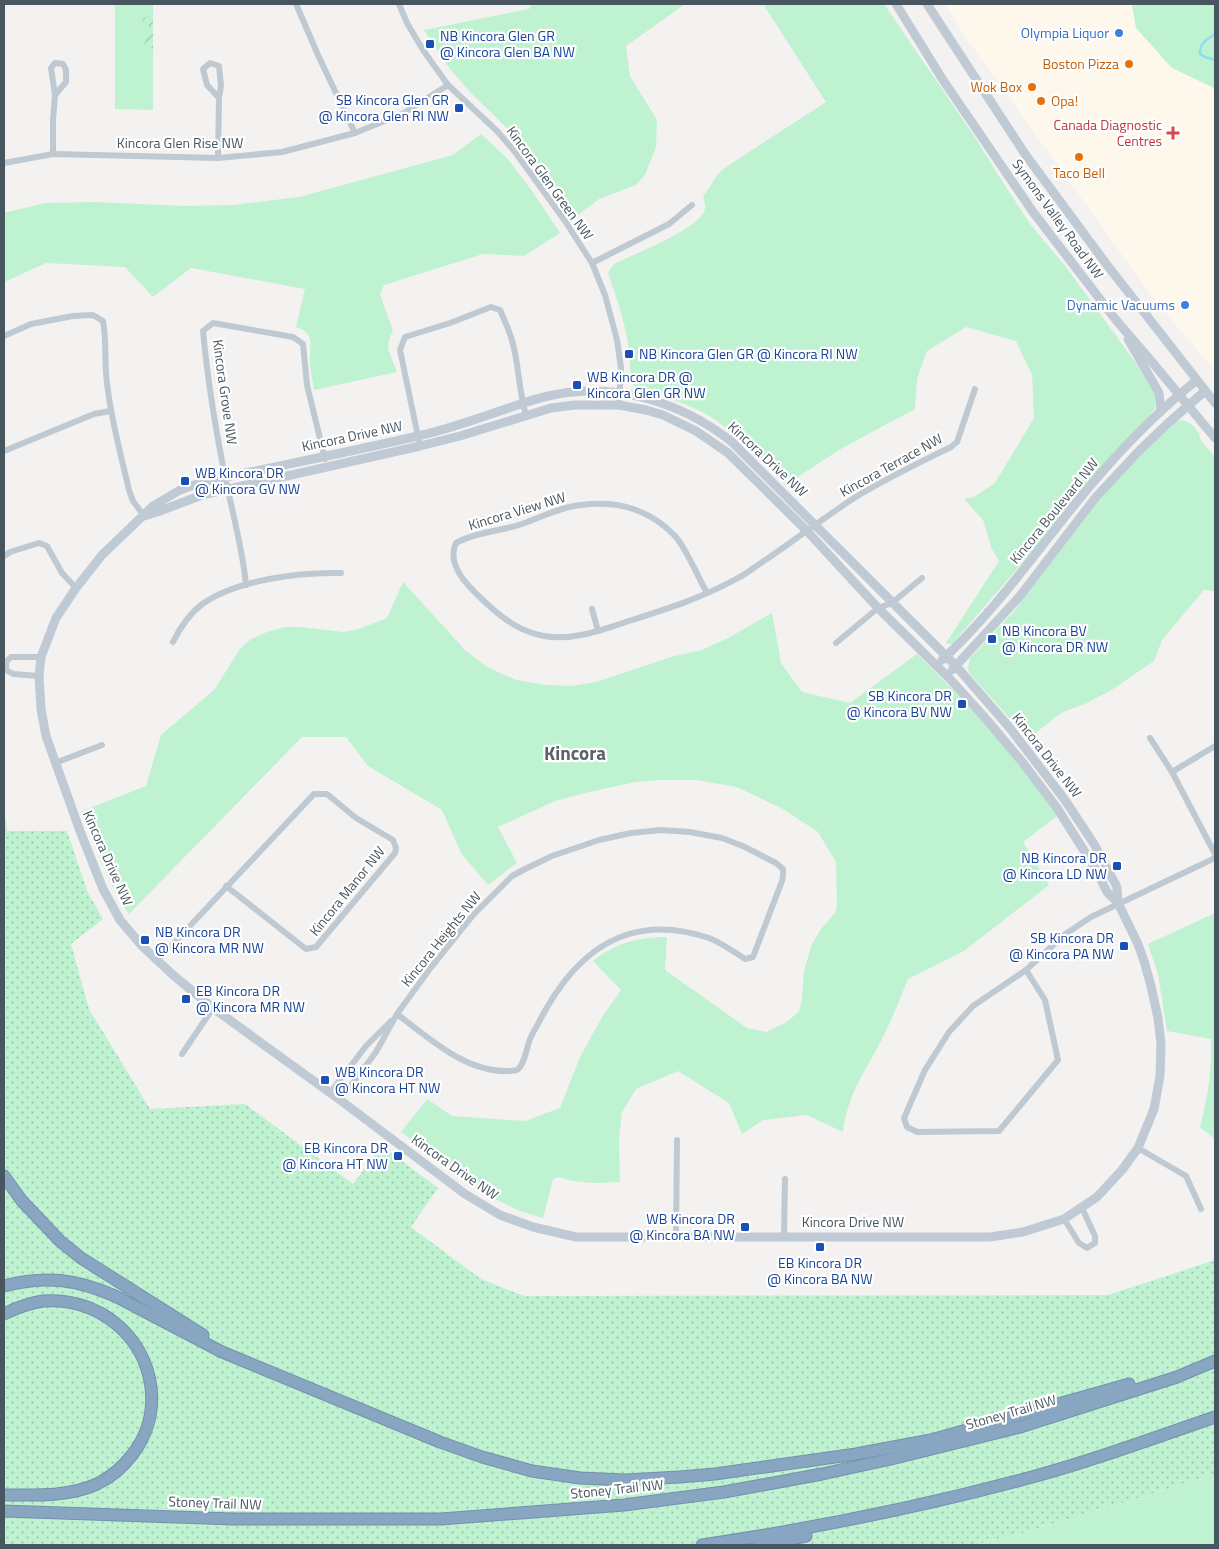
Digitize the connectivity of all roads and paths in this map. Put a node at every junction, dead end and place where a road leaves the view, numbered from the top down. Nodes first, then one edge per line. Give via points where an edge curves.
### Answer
1 (296, 4) edge
2 (399, 4) edge
3 (896, 4) edge
4 (927, 4) edge
5 (448, 85) junction
6 (55, 95) dead end
7 (219, 98) junction
8 (356, 133) junction
9 (53, 154) junction
10 (218, 158) junction
11 (4, 163) edge
12 (692, 205) dead end
13 (592, 263) junction
14 (1116, 320) junction
15 (4, 336) edge
16 (1197, 380) junction
17 (975, 389) dead end
18 (1205, 391) junction
19 (620, 393) junction
20 (1180, 394) junction
21 (1215, 403) edge
22 (522, 404) junction
23 (1189, 404) junction
24 (619, 405) junction
25 (110, 411) junction
26 (1161, 411) junction
27 (526, 415) junction
28 (418, 436) junction
29 (1215, 438) edge
30 (420, 446) junction
31 (4, 451) edge
32 (324, 457) junction
33 (327, 468) junction
34 (226, 478) junction
35 (228, 488) junction
36 (144, 516) junction
37 (816, 525) junction
38 (807, 531) junction
39 (4, 556) edge
40 (340, 573) dead end
41 (922, 578) dead end
42 (246, 585) junction
43 (76, 588) junction
44 (707, 593) junction
45 (892, 603) junction
46 (878, 608) junction
47 (592, 609) dead end
48 (598, 631) junction
49 (173, 642) dead end
50 (836, 643) dead end
51 (946, 656) junction
52 (41, 657) junction
53 (937, 665) junction
54 (956, 666) junction
55 (947, 675) junction
56 (39, 676) junction
57 (1150, 738) dead end
58 (102, 745) dead end
59 (1215, 746) edge
60 (55, 763) junction
61 (1172, 772) junction
62 (1215, 854) edge
63 (1215, 858) edge
64 (226, 886) junction
65 (1118, 903) junction
66 (157, 960) junction
67 (1026, 970) junction
68 (213, 1008) junction
69 (397, 1014) junction
70 (182, 1054) dead end
71 (330, 1093) junction
72 (340, 1100) junction
73 (677, 1140) dead end
74 (1138, 1148) junction
75 (4, 1176) edge
76 (785, 1179) dead end
77 (1082, 1208) junction
78 (1201, 1209) dead end
79 (1064, 1219) junction
80 (676, 1236) junction
81 (784, 1236) junction
82 (4, 1286) edge
83 (4, 1314) edge
84 (1215, 1361) edge
85 (1177, 1377) junction
86 (302, 1386) junction
87 (1215, 1417) edge
88 (4, 1495) edge
89 (4, 1511) edge
90 (865, 1518) junction
91 (702, 1545) edge
92 (759, 1545) edge

1 - 8 street
2 - 5 street, Kincora Glen Green NW via 422,50
3 - 14 street, Symons Valley Road NW via 943,80 1033,212
4 - 16 street, Symons Valley Road NW via 1026,156
5 - 8 street, Kincora Glen Rise NW via 404,113
5 - 13 street, Kincora Glen Green NW via 515,152
6 - 9 street
7 - 7 street via 219,66 210,63 203,69 207,85
7 - 10 street
8 - 10 street, Kincora Glen Rise NW via 282,152
9 - 10 street, Kincora Glen Rise NW
9 - 11 street, Kincora Glen Rise NW
12 - 13 street via 670,224
13 - 19 street, Kincora Glen Green NW via 617,340
14 - 20 street, Symons Valley Road NW
14 - 26 street via 1159,393
15 - 25 street via 31,324 73,316 94,315 103,321
16 - 18 street, Symons Valley Road NW
16 - 20 street, Kincora Boulevard NW
17 - 37 street, Kincora Terrace NW via 957,442 891,476
18 - 21 street, Symons Valley Road NW
18 - 23 street, Kincora Boulevard NW
19 - 22 street, Kincora Drive NW via 569,392
19 - 24 street, Kincora Glen Green NW
19 - 37 street, Kincora Drive NW via 664,403 718,430
20 - 23 street, Symons Valley Road NW
20 - 26 street, Kincora Boulevard NW
22 - 27 street
22 - 28 street, Kincora Drive NW
22 - 28 street via 509,329 500,310 491,307 406,336 400,350
23 - 29 street, Symons Valley Road NW
23 - 54 street, Kincora Boulevard NW via 1096,497 1020,596
24 - 27 street, Kincora Drive NW via 575,405
24 - 38 street, Kincora Drive NW via 663,415 712,441
25 - 31 street via 94,414
25 - 36 street via 129,490
26 - 51 street, Kincora Boulevard NW via 1104,470 997,603
27 - 30 street, Kincora Drive NW
28 - 30 street
28 - 32 street, Kincora Drive NW
30 - 33 street, Kincora Drive NW
32 - 33 street, Kincora Grove NW
32 - 34 street, Kincora Drive NW
32 - 34 street, Kincora Grove NW via 307,385 303,344 293,337 213,323 204,332 207,371
33 - 35 street, Kincora Drive NW
34 - 35 street
34 - 36 street, Kincora Drive NW via 180,490 153,506
35 - 36 street, Kincora Drive NW
35 - 42 street via 244,558
36 - 43 street, Kincora Drive NW via 102,556
37 - 38 street, Kincora View NW
37 - 45 street, Kincora Drive NW
38 - 44 street, Kincora View NW via 739,578
38 - 46 street, Kincora Drive NW
39 - 43 street via 39,543 47,546 62,573
40 - 42 street via 304,574
41 - 45 street
42 - 49 street via 226,591 200,606 182,624
43 - 52 street, Kincora Drive NW via 56,618
44 - 48 street, Kincora View NW
44 - 48 street, Kincora View NW via 676,537 651,516 618,505 579,505 470,537 453,549 453,559 473,590 512,625 553,637
45 - 46 street
45 - 51 street, Kincora Drive NW
46 - 50 street
46 - 53 street, Kincora Drive NW
47 - 48 street
51 - 53 street, Kincora Boulevard NW
51 - 54 street, Kincora Drive NW
52 - 56 street, Kincora Drive NW
52 - 56 street via 11,657 6,662 6,670 13,674
53 - 55 street, Kincora Drive NW
54 - 55 street, Kincora Boulevard NW
54 - 65 street, Kincora Drive NW via 1008,727 1075,815 1117,886
55 - 65 street, Kincora Drive NW via 1057,808 1107,892
56 - 60 street, Kincora Drive NW via 41,709
57 - 61 street
58 - 60 street
59 - 61 street
60 - 66 street, Kincora Drive NW via 103,889 120,920
61 - 62 street
63 - 65 street
64 - 64 street, Kincora Manor NW via 306,949 316,947 396,848 393,840 356,818 327,794 314,794
64 - 66 street, Kincora Manor NW
65 - 67 street via 1064,935
65 - 74 street, Kincora Drive NW via 1138,944 1152,986 1161,1044 1154,1109
66 - 68 street, Kincora Drive NW
67 - 67 street via 973,1006 949,1032 925,1070 904,1118 907,1127 917,1132 1000,1131 1058,1060 1045,1000
68 - 70 street
68 - 71 street, Kincora Drive NW
69 - 69 street, Kincora Heights NW via 473,915 512,876 566,850 615,836 676,831 730,841 767,858 782,869 782,881 752,957 745,959 711,939 680,930 633,932 610,942 587,956 558,989 530,1039 521,1067 515,1071 494,1071 462,1060
69 - 71 street, Kincora Heights NW via 366,1046
69 - 72 street, Kincora Heights NW via 376,1052
71 - 72 street, Kincora Drive NW
72 - 80 street, Kincora Drive NW via 465,1194 500,1215 533,1227 576,1236
73 - 80 street
74 - 77 street, Kincora Drive NW via 1122,1170
74 - 78 street via 1186,1176
75 - 86 highway via 42,1223 81,1258 218,1343
76 - 81 street
77 - 79 street, Kincora Drive NW
77 - 79 street via 1095,1236 1095,1243 1087,1248 1079,1243
79 - 81 street, Kincora Drive NW via 1022,1232 990,1236
80 - 81 street, Kincora Drive NW
82 - 86 highway via 47,1279 74,1281 98,1288 222,1352
83 - 88 highway via 35,1303 58,1301 106,1316 130,1336 138,1348 146,1364 152,1399 150,1417 139,1447 112,1475 90,1487 66,1493
84 - 85 highway, Stoney Trail NW
85 - 86 highway via 1136,1382 931,1440 715,1474 626,1480 550,1475 491,1460
85 - 89 highway, Stoney Trail NW via 1020,1427 891,1459 724,1492 624,1505 432,1519 233,1518
87 - 90 highway via 1022,1480
90 - 91 highway
90 - 92 highway via 841,1530

